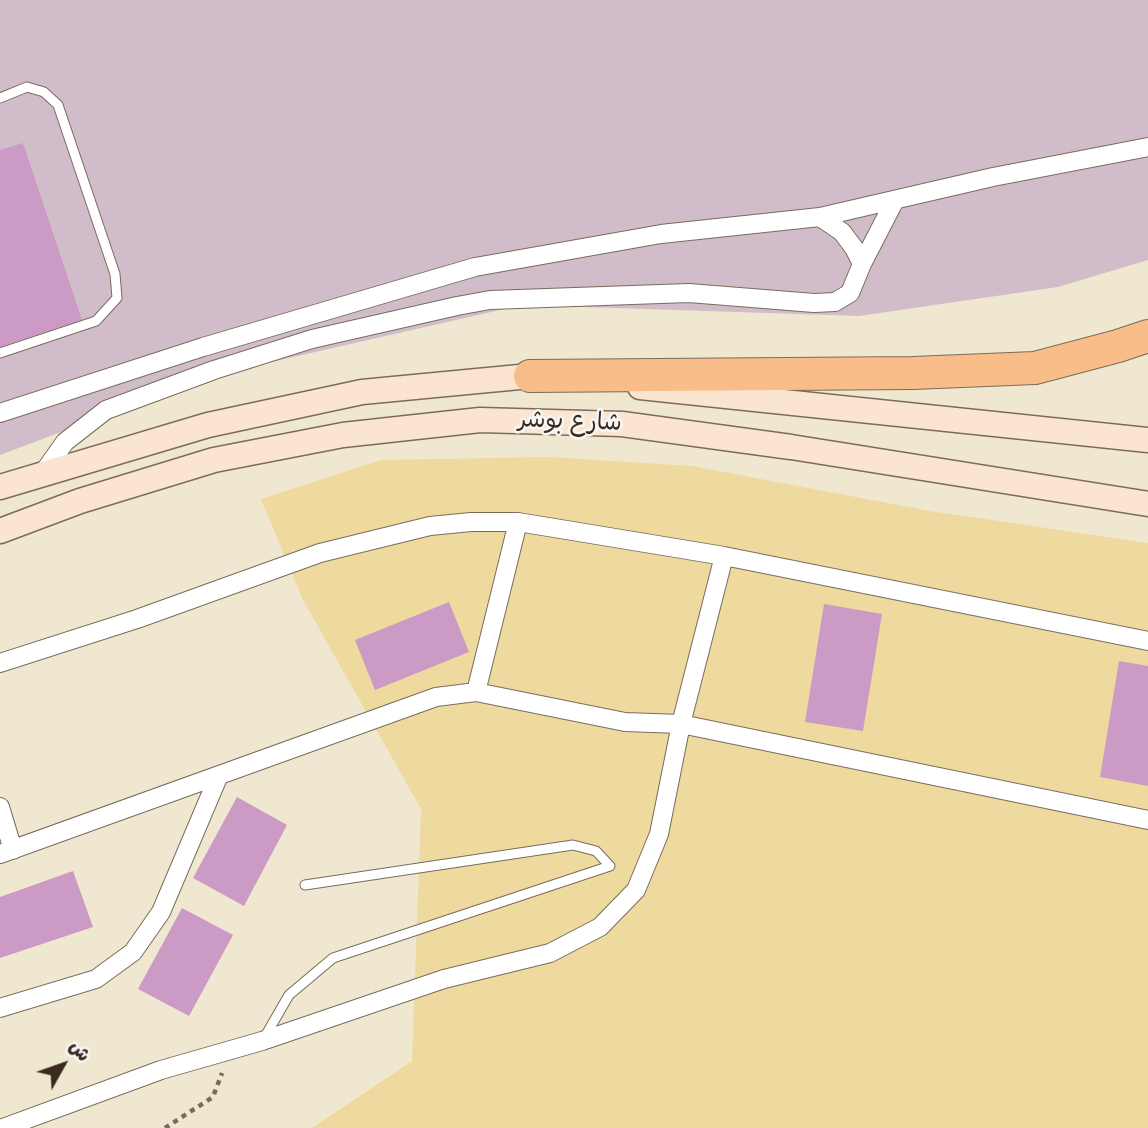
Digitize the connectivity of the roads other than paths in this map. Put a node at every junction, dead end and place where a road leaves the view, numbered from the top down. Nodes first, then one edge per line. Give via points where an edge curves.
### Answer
1 (0, 98) edge
2 (1148, 147) edge
3 (895, 200) junction
4 (820, 217) junction
5 (862, 264) junction
6 (1148, 336) edge
7 (0, 353) edge
8 (530, 376) junction
9 (0, 413) edge
10 (1148, 440) edge
11 (43, 473) junction
12 (0, 487) edge
13 (1148, 504) edge
14 (517, 522) junction
15 (0, 531) edge
16 (724, 556) junction
17 (1148, 641) edge
18 (0, 663) edge
19 (476, 692) junction
20 (681, 724) junction
21 (219, 775) junction
22 (0, 807) edge
23 (1148, 820) edge
24 (6, 852) edge
25 (305, 885) dead end
26 (0, 1008) edge
27 (262, 1041) junction
28 (3, 1128) edge

1 - 7 lane via 27,87 44,92 58,105 115,274 117,299 96,321
2 - 3 street
3 - 4 street
3 - 5 street
4 - 5 street via 842,232
4 - 9 street via 661,233 475,267
5 - 11 street via 850,293 835,302 689,293 490,300 312,339 106,410 65,442
6 - 8 highway via 1035,368
8 - 10 main road, شارع بوشر
8 - 11 main road, شارع بوشر via 362,392 208,425
11 - 12 main road, شارع بوشر
13 - 15 main road, شارع بوشر via 622,424 480,420 343,435 214,460
14 - 16 street
14 - 18 street via 430,526 359,542
14 - 19 street
16 - 17 street
16 - 20 street
19 - 20 street via 625,722
19 - 21 street via 436,697
20 - 23 street
20 - 27 street via 659,834 636,890 600,928 550,953 444,979
21 - 24 street
21 - 26 street via 161,912 133,952 96,979
22 - 24 street
25 - 27 lane via 573,845 596,851 610,866 333,958 289,995
27 - 28 street via 161,1070

